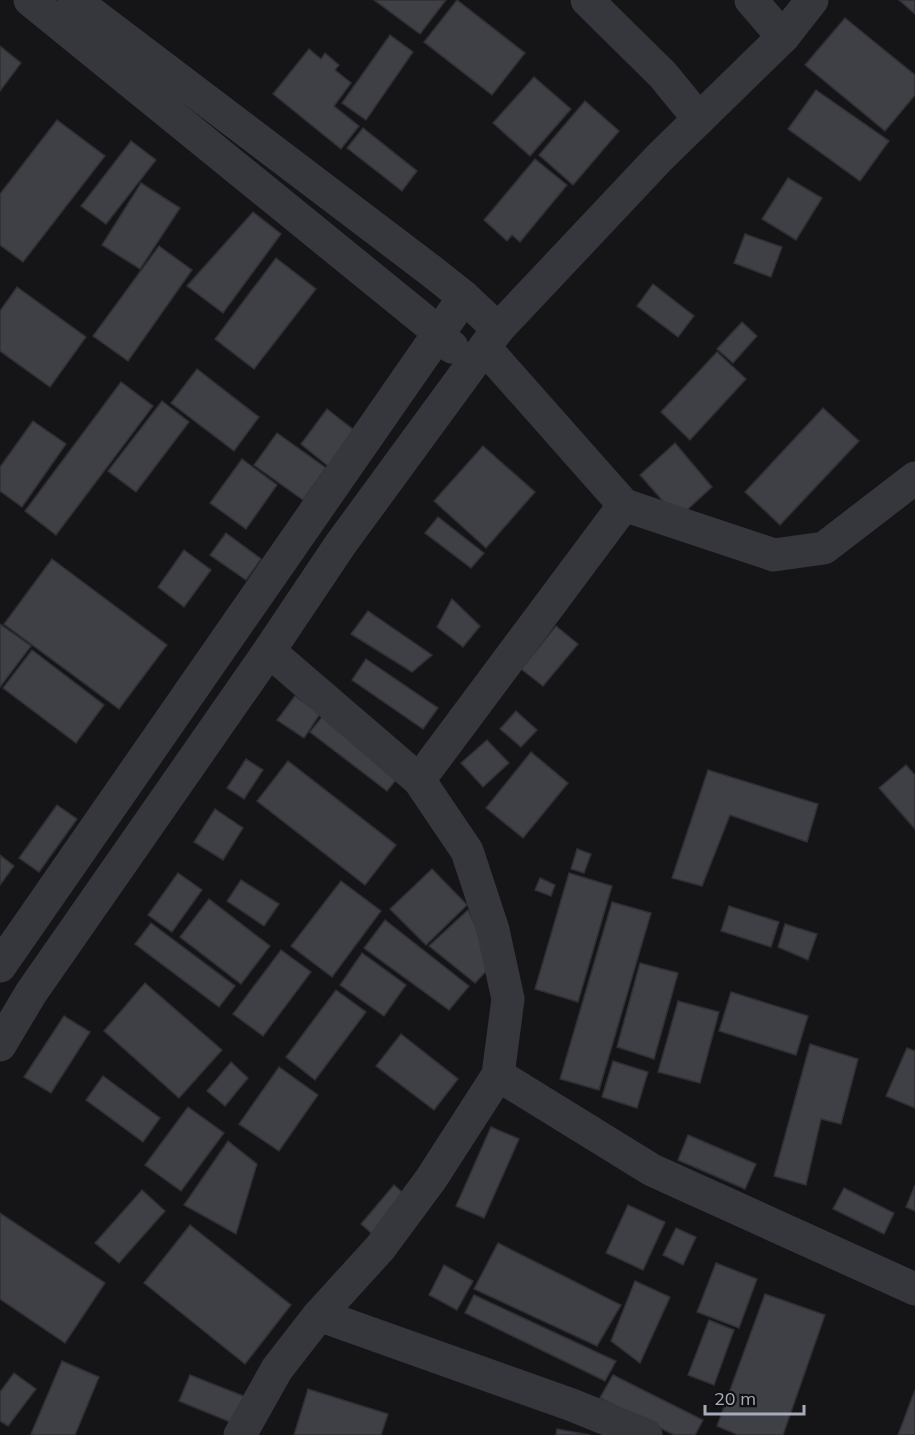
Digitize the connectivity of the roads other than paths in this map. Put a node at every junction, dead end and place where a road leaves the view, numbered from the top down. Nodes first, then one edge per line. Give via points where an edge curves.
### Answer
1 (30, 0) edge
2 (74, 0) edge
3 (587, 0) edge
4 (750, 0) edge
5 (812, 0) edge
6 (783, 37) junction
7 (699, 119) junction
8 (464, 297) junction
9 (437, 334) junction
10 (485, 347) junction
11 (915, 478) edge
12 (624, 505) junction
13 (269, 651) junction
14 (419, 780) junction
15 (0, 966) edge
16 (0, 1045) edge
17 (498, 1075) junction
18 (915, 1289) edge
19 (319, 1316) junction
20 (240, 1435) edge
21 (646, 1435) edge

1 - 9 street
2 - 8 street
3 - 7 street via 663,75
4 - 6 street
5 - 6 street
6 - 7 street
7 - 10 street
8 - 9 street
8 - 10 street
9 - 10 street
9 - 15 street
10 - 12 street
10 - 13 street via 340,545
11 - 12 street via 824,548 774,555
12 - 14 street
13 - 14 street
13 - 16 street via 31,993
14 - 17 street via 466,851 494,930 508,999
17 - 18 street via 652,1170
17 - 19 street via 431,1179 380,1248
19 - 20 street via 277,1370
19 - 21 street

